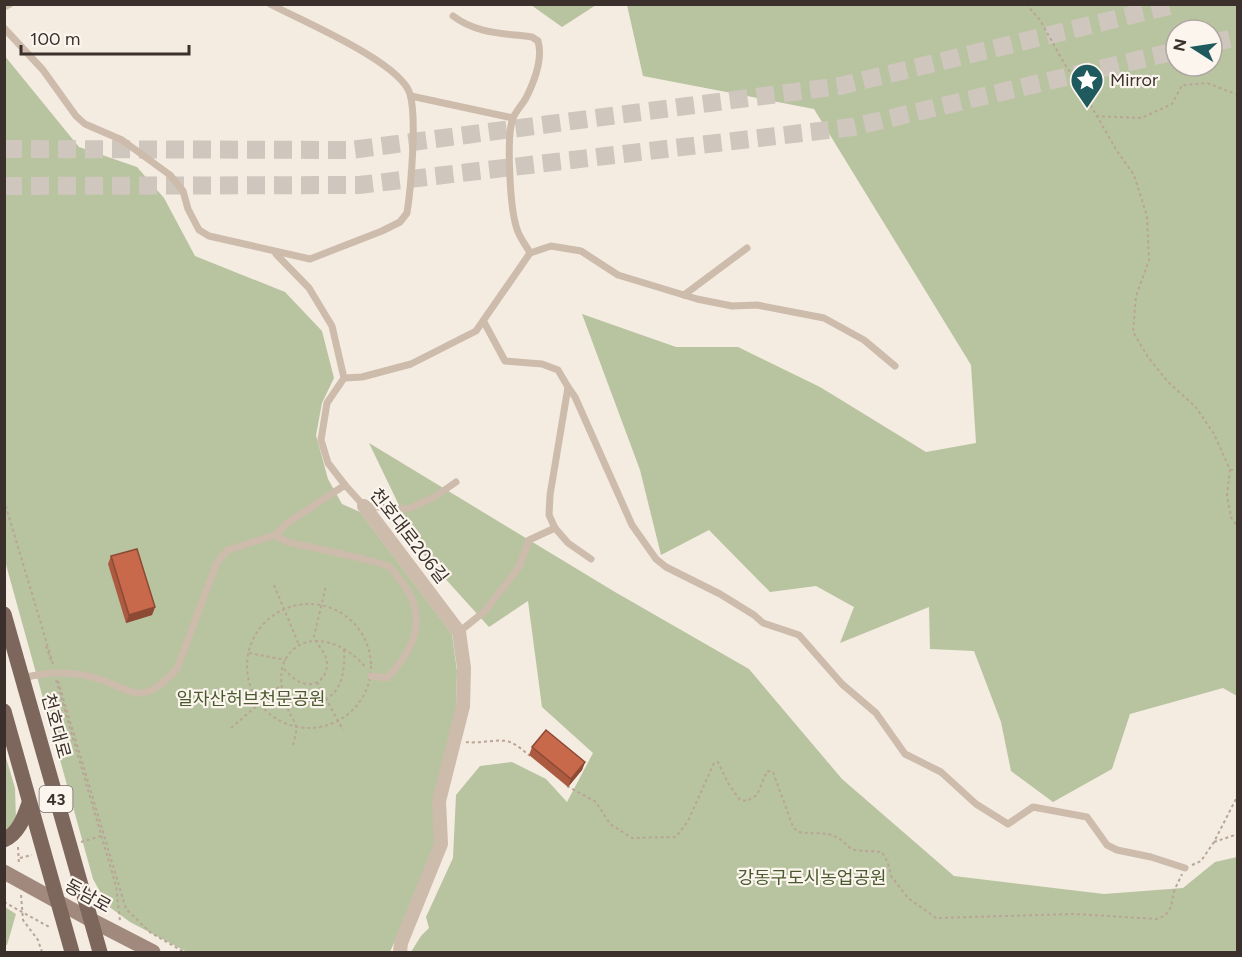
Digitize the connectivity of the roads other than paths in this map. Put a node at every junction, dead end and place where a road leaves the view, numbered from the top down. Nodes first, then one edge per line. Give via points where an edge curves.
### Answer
1 (10, 4) edge
2 (270, 4) edge
3 (4, 7) edge
4 (453, 16) dead end
5 (4, 27) edge
6 (411, 96) junction
7 (513, 118) junction
8 (747, 248) dead end
9 (274, 252) junction
10 (530, 253) junction
11 (684, 295) junction
12 (484, 322) junction
13 (895, 366) dead end
14 (344, 378) junction
15 (567, 387) junction
16 (456, 482) dead end
17 (345, 485) junction
18 (364, 506) junction
19 (555, 528) junction
20 (275, 535) junction
21 (591, 559) dead end
22 (4, 614) edge
23 (459, 632) junction
24 (371, 676) road end
25 (23, 678) junction
26 (4, 711) edge
27 (29, 803) junction
28 (4, 840) edge
29 (1185, 868) road end
30 (4, 872) edge
31 (58, 902) junction
32 (90, 920) junction
33 (72, 952) edge
34 (100, 952) edge
35 (153, 952) edge
36 (400, 952) edge

1 - 3 lane
2 - 6 lane via 380,62
4 - 7 lane via 466,27 538,41 536,73
5 - 9 lane via 43,70 76,116 122,140 170,175 183,191 199,230 208,236
6 - 7 lane
6 - 9 lane via 409,198 407,213 400,222 310,259
7 - 10 lane via 513,211 517,230
8 - 11 lane
9 - 14 lane via 309,288 332,326
10 - 11 lane via 551,246 581,251 618,275
10 - 12 lane
11 - 13 lane via 732,306 757,305 824,318 864,340
12 - 14 lane via 476,331 411,364
12 - 15 lane via 505,362 542,364 558,370
14 - 17 lane via 327,404 321,440 328,463
15 - 19 lane via 550,495 549,515
15 - 29 lane via 632,525 656,559 763,623 799,635 842,684 876,713 905,754 941,772 976,804 1008,824 1033,807 1088,817 1107,845
16 - 18 lane via 408,509
17 - 18 lane, 천호대로206길
17 - 20 lane, 천호대로206길
18 - 23 street, 천호대로206길
19 - 21 lane
19 - 23 lane via 529,540 519,567 485,611
20 - 24 lane via 287,542 388,566 408,590 418,616 415,634 400,665 387,678
20 - 25 lane, 천호대로206길 via 228,550 221,557 177,669 165,681 142,693 99,679 55,673
22 - 25 main road, 천호대로 / 43
23 - 36 street, 천호대로206길 via 464,668 463,706 439,801 441,844
25 - 32 main road, 천호대로 / 43
26 - 27 main road, 43
27 - 28 main road via 21,824
27 - 31 main road, 43
30 - 31 main road, 동남로
31 - 32 main road, 동남로
31 - 33 main road, 43
32 - 34 main road, 천호대로 / 43
32 - 35 main road, 동남로

